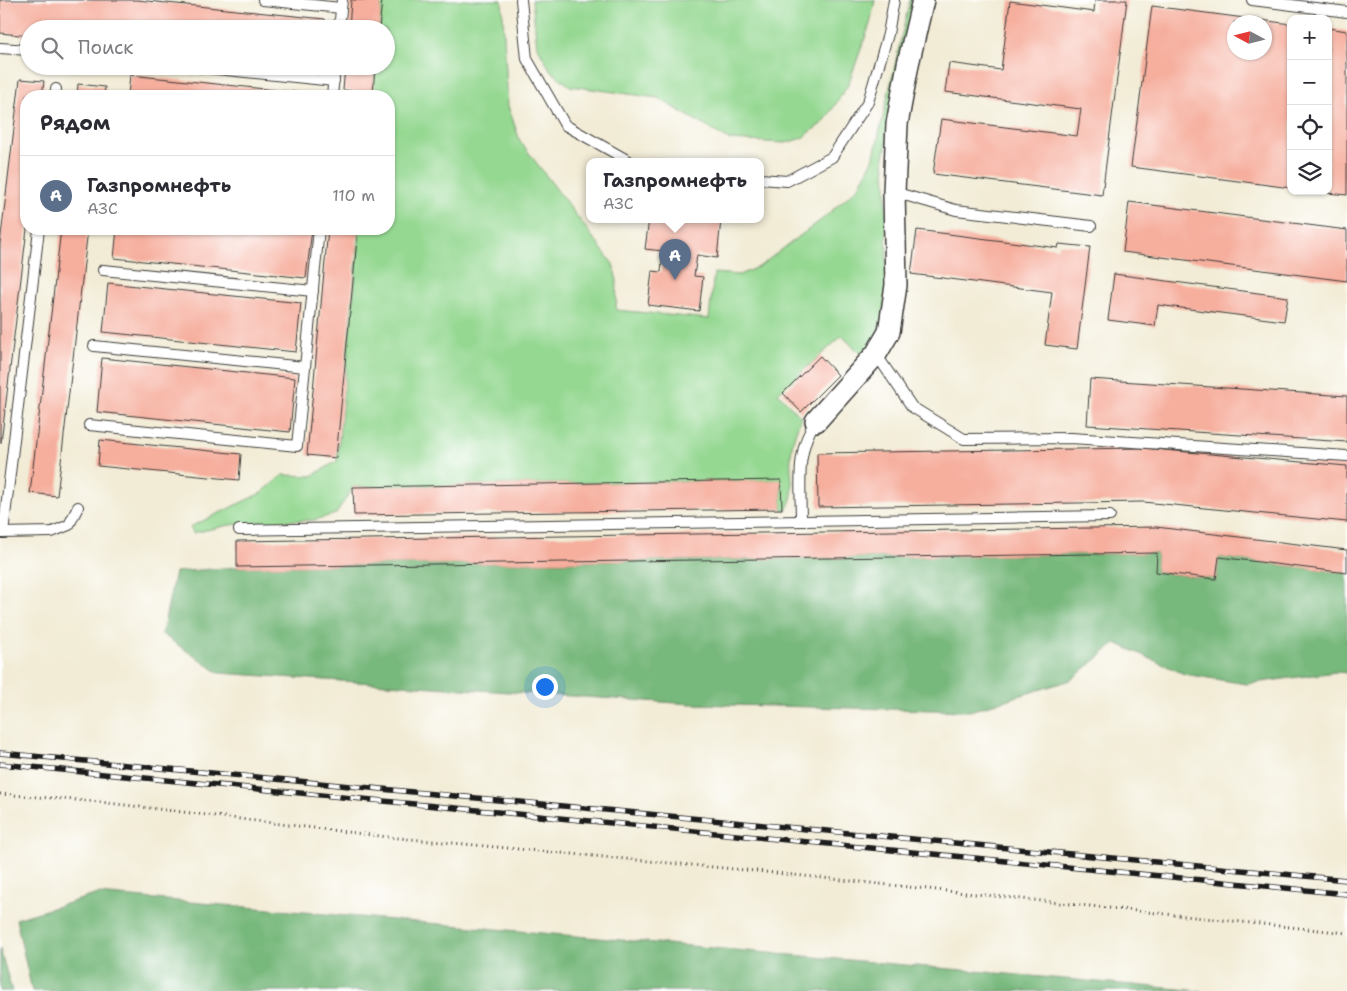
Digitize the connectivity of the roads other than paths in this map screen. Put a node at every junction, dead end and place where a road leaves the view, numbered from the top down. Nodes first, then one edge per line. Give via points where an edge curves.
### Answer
1 (263, 0) edge
2 (521, 0) edge
3 (894, 0) edge
4 (923, 0) edge
5 (1252, 0) edge
6 (341, 4) edge
7 (1347, 12) edge
8 (340, 20) edge
9 (0, 48) edge
10 (20, 49) edge
11 (276, 75) edge
12 (334, 75) edge
13 (334, 81) junction
14 (333, 90) edge
15 (623, 158) edge
16 (764, 179) edge
17 (894, 192) junction
18 (1091, 226) dead end
19 (38, 235) edge
20 (318, 235) edge
21 (103, 270) dead end
22 (313, 291) junction
23 (94, 346) dead end
24 (876, 354) junction
25 (305, 367) junction
26 (816, 421) joint
27 (89, 426) dead end
28 (1347, 456) edge
29 (78, 507) dead end
30 (1110, 516) dead end
31 (801, 521) junction
32 (239, 530) dead end
33 (1, 533) edge

1 - 6 lane
2 - 15 lane via 527,59 565,125
3 - 16 lane via 888,34 868,102 832,157 787,181
4 - 17 street via 897,124
5 - 7 lane
6 - 8 lane
9 - 10 lane
11 - 13 lane
12 - 13 lane
13 - 14 lane
17 - 18 lane via 956,210
17 - 24 street via 896,285 889,332
19 - 33 lane
20 - 22 lane
21 - 22 lane
22 - 25 lane
23 - 25 lane
24 - 26 street
24 - 28 lane via 912,407 964,439 1071,438
25 - 27 lane via 297,446
26 - 31 lane via 804,442 800,464
29 - 33 lane via 69,525 52,532
30 - 31 lane
31 - 32 lane

